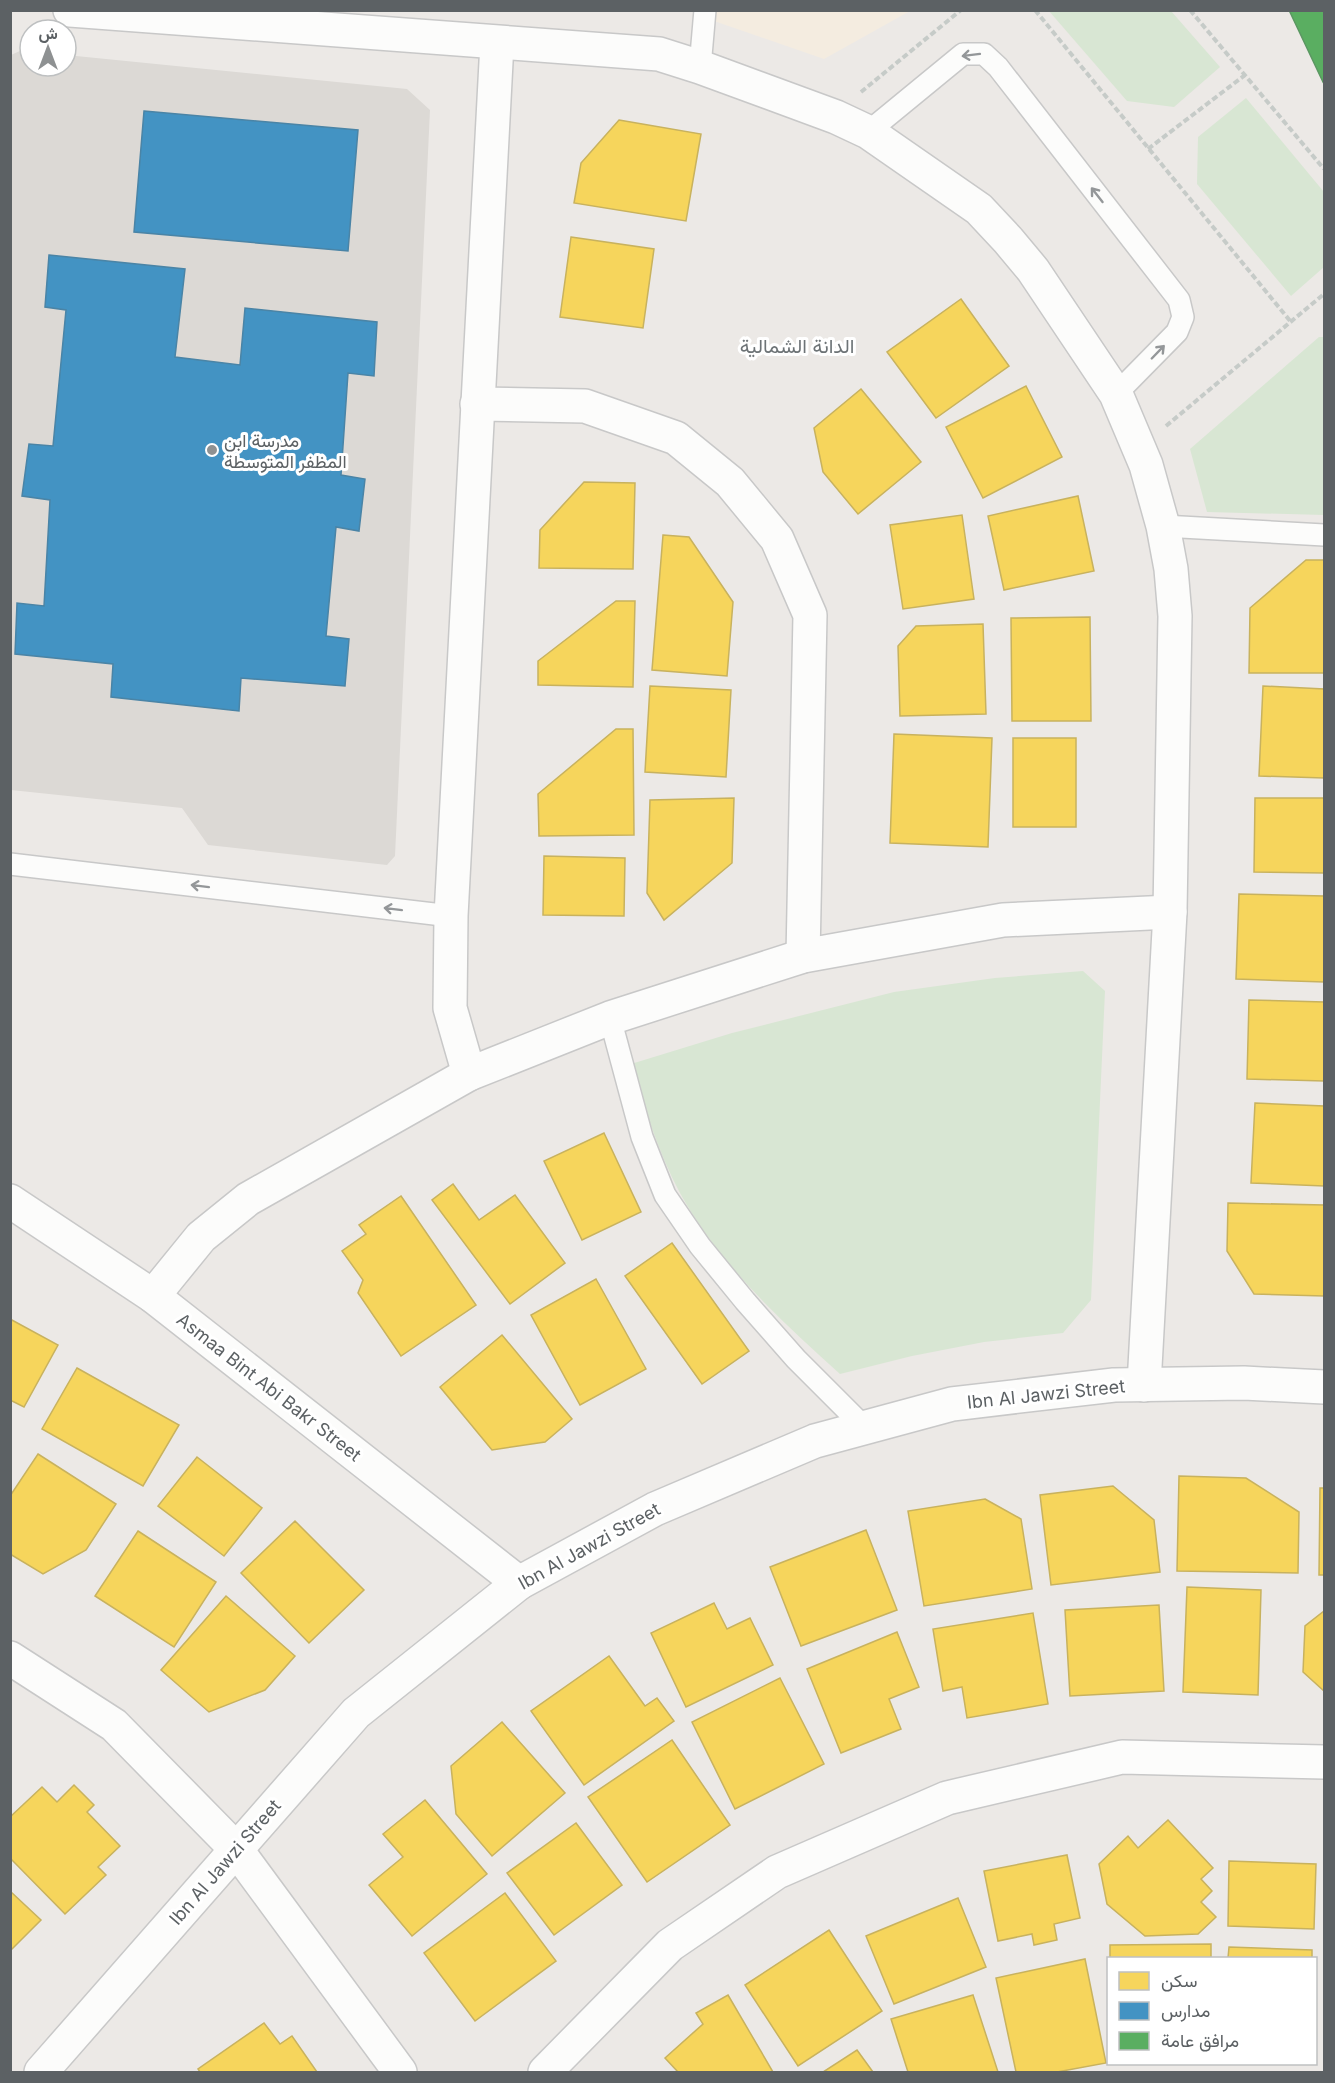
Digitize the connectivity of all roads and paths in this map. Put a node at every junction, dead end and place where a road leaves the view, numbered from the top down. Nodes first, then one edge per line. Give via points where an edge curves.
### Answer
1 (70, 10) edge
2 (705, 10) edge
3 (961, 10) edge
4 (1035, 10) edge
5 (1190, 10) edge
6 (497, 43) junction
7 (700, 67) junction
8 (1245, 75) junction
9 (860, 93) dead end
10 (868, 132) junction
11 (1148, 149) junction
12 (1324, 169) edge
13 (1324, 294) edge
14 (1291, 322) junction
15 (1116, 394) junction
16 (477, 404) junction
17 (1163, 429) dead end
18 (1163, 526) junction
19 (1324, 535) edge
20 (10, 864) edge
21 (1170, 912) junction
22 (451, 916) junction
23 (803, 956) junction
24 (610, 1018) junction
25 (469, 1074) junction
26 (10, 1201) edge
27 (153, 1296) junction
28 (1144, 1385) junction
29 (1324, 1387) edge
30 (865, 1428) junction
31 (519, 1583) junction
32 (10, 1658) edge
33 (1324, 1762) edge
34 (236, 1850) junction
35 (41, 2073) edge
36 (400, 2073) edge
37 (545, 2073) edge

1 - 6 street
2 - 7 lane
3 - 9 path
4 - 11 path
5 - 8 path
6 - 7 street via 659,54
6 - 16 street
7 - 10 street
8 - 11 path
8 - 12 path
10 - 15 street via 978,209 1008,240
15 -> 10 lane via 1177,332 1183,317 1179,300 998,67 984,54 963,54
11 - 14 path
13 - 14 path
14 - 17 path
15 - 18 street via 1146,465
16 - 22 street
16 - 23 street via 585,406 676,438 730,482 777,539 810,615
18 - 19 lane
18 - 21 street via 1175,616
22 -> 20 lane
21 - 23 street via 1003,920
21 - 28 street
22 - 25 street via 450,1008
23 - 24 street
24 - 25 street
24 - 30 lane via 642,1137 665,1195 745,1301
25 - 27 street via 248,1199 201,1237
26 - 27 street, Asmaa Bint Abi Bakr Street
27 - 31 street, Asmaa Bint Abi Bakr Street
28 - 29 street, Ibn Al Jawzi Street via 1244,1383
28 - 30 street, Ibn Al Jawzi Street via 952,1404
30 - 31 street, Ibn Al Jawzi Street via 815,1441 655,1509
31 - 34 street, Ibn Al Jawzi Street via 356,1713
32 - 34 street via 114,1725
33 - 37 street via 1122,1757 947,1798 777,1872 670,1945
34 - 35 street, Ibn Al Jawzi Street
34 - 36 street

